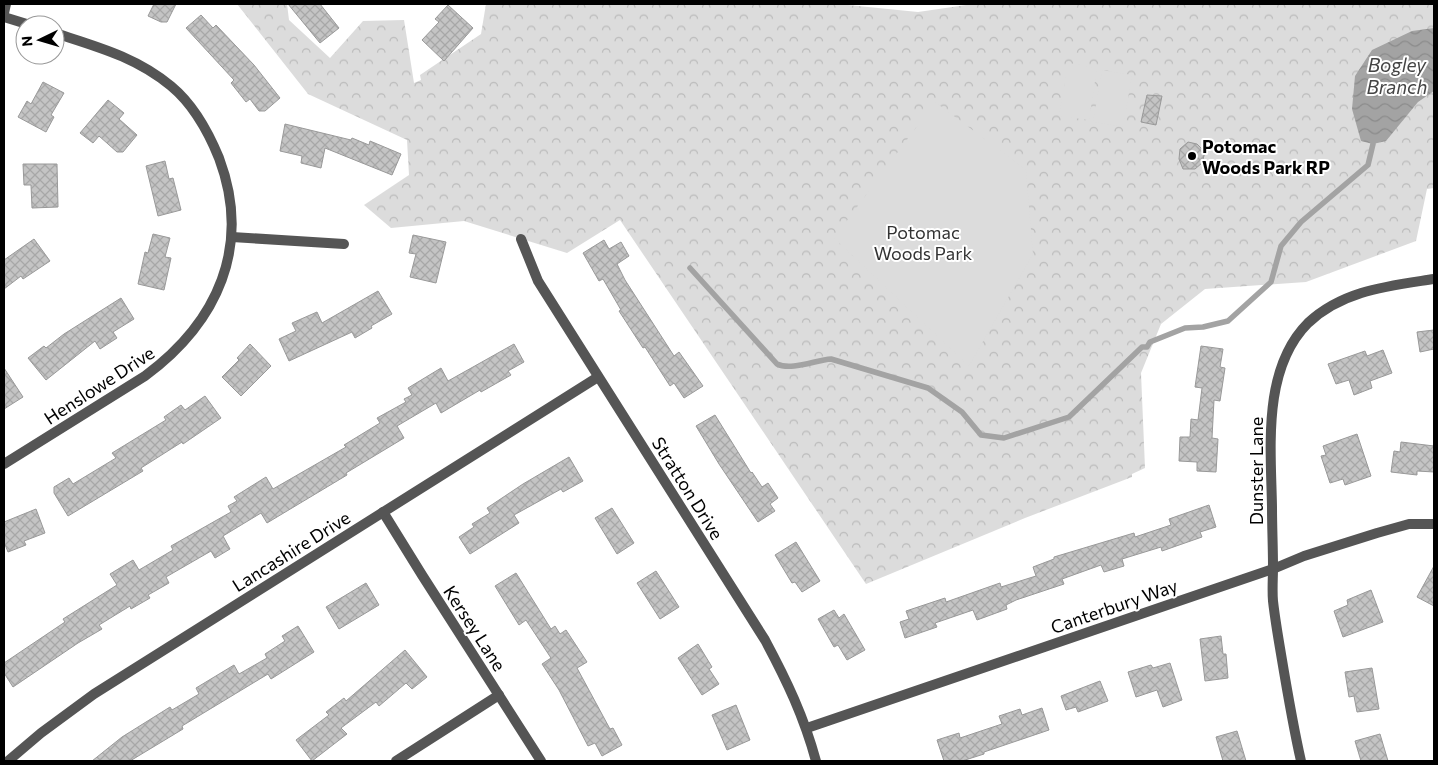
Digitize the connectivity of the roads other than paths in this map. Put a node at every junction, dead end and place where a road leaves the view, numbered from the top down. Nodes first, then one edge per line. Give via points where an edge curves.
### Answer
1 (6, 4) edge
2 (4, 15) edge
3 (65, 36) edge
4 (232, 237) junction
5 (521, 238) dead end
6 (344, 244) dead end
7 (1434, 279) edge
8 (598, 377) junction
9 (4, 464) edge
10 (383, 512) junction
11 (1434, 524) edge
12 (1273, 569) junction
13 (499, 695) junction
14 (807, 728) junction
15 (8, 761) edge
16 (396, 761) edge
17 (541, 761) edge
18 (816, 761) edge
19 (1301, 761) edge

1 - 2 street
3 - 4 street, Henslowe Drive via 135,61 188,103 212,139 224,172 231,204
4 - 6 street
4 - 9 street, Henslowe Drive via 214,300 182,346 146,376
5 - 8 street, Stratton Drive via 538,281
7 - 12 street, Dunster Lane via 1365,291 1346,298 1308,323 1294,340 1283,363 1270,436
8 - 10 street, Lancashire Drive
8 - 14 street, Stratton Drive via 765,640
10 - 13 street, Kersey Lane
10 - 15 street, Lancashire Drive via 94,694
11 - 12 street, Canterbury Way via 1409,524 1304,556
12 - 14 street, Canterbury Way
12 - 19 street, Dunster Lane via 1273,600
13 - 16 street
13 - 17 street, Kersey Lane
14 - 18 street, Stratton Drive

